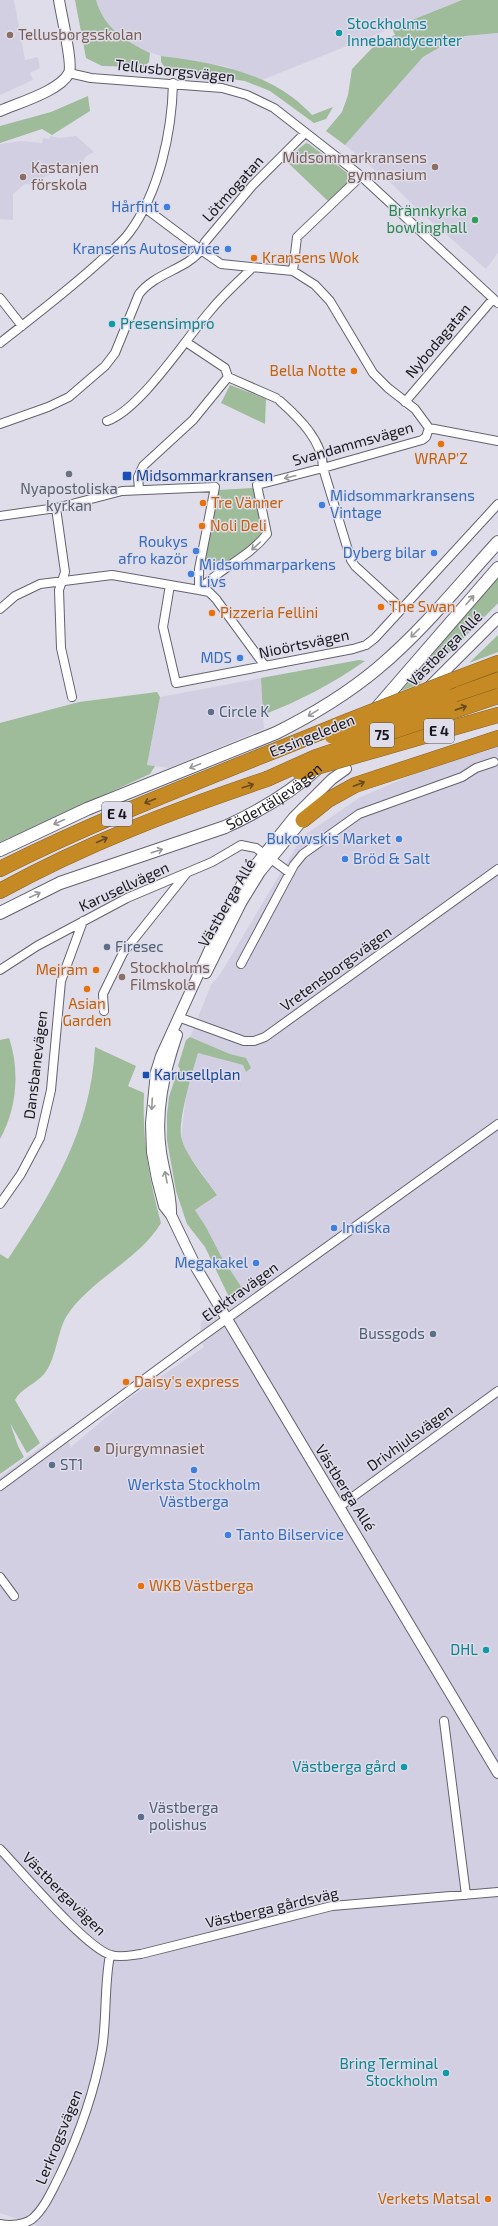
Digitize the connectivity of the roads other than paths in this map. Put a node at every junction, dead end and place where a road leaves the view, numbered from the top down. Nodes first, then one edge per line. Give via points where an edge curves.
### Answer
1 (59, 0) edge
2 (69, 73) junction
3 (173, 83) junction
4 (0, 111) edge
5 (305, 133) junction
6 (362, 176) junction
7 (145, 208) junction
8 (201, 250) junction
9 (252, 268) junction
10 (293, 271) junction
11 (0, 298) edge
12 (496, 301) edge
13 (22, 326) junction
14 (186, 342) junction
15 (0, 343) edge
16 (228, 377) junction
17 (405, 402) junction
18 (107, 421) dead end
19 (0, 424) edge
20 (429, 428) junction
21 (498, 441) edge
22 (324, 468) junction
23 (139, 489) junction
24 (498, 504) edge
25 (56, 508) junction
26 (0, 516) edge
27 (498, 542) edge
28 (498, 568) edge
29 (63, 581) junction
30 (170, 585) junction
31 (199, 590) junction
32 (0, 609) edge
33 (402, 609) junction
34 (498, 618) edge
35 (498, 663) edge
36 (265, 666) junction
37 (498, 680) edge
38 (498, 696) edge
39 (72, 697) dead end
40 (496, 715) edge
41 (498, 738) edge
42 (494, 762) dead end
43 (238, 766) junction
44 (346, 769) junction
45 (267, 779) junction
46 (303, 820) junction
47 (0, 850) edge
48 (267, 856) junction
49 (0, 869) edge
50 (498, 869) edge
51 (186, 873) junction
52 (290, 873) junction
53 (0, 891) edge
54 (0, 913) edge
55 (83, 921) junction
56 (241, 964) dead end
57 (0, 970) edge
58 (104, 1011) dead end
59 (181, 1018) junction
60 (498, 1124) edge
61 (0, 1204) edge
62 (228, 1318) junction
63 (498, 1392) edge
64 (0, 1486) edge
65 (339, 1507) junction
66 (0, 1577) edge
67 (14, 1596) dead end
68 (444, 1721) dead end
69 (498, 1773) edge
70 (0, 1849) edge
71 (498, 1892) edge
72 (466, 1895) junction
73 (110, 1955) junction
74 (0, 2224) edge

1 - 2 street
2 - 3 street, Tellusborgsvägen via 91,78
2 - 4 street via 60,83 47,91
3 - 5 street, Tellusborgsvägen via 222,88 247,95 274,108
3 - 7 street via 171,122
5 - 6 street, Tellusborgsvägen
5 - 8 street, Lötmogatan via 252,186
6 - 10 street via 297,237
6 - 12 street, Tellusborgsvägen
7 - 8 street
7 - 13 street via 129,233 111,251 72,287
8 - 9 street via 221,264
8 - 19 street, Lötmogatan via 196,256 144,288 139,294 115,353 79,389 58,403
9 - 10 street
9 - 14 street via 212,308
10 - 17 street via 323,293 373,373
11 - 13 street
12 - 17 street, Nybodagatan
13 - 15 street
14 - 16 street via 225,368
14 - 18 street via 153,382 116,417
16 - 22 street via 278,399 310,433 324,457
16 - 23 street via 193,420 143,466 138,477
17 - 20 street via 415,409
20 - 21 street, Svandammsvägen
20 - 22 street, Svandammsvägen via 422,440
22 -> 31 street, Svandammsvägen via 257,485 267,534 257,546 212,576
22 - 33 street via 351,560
23 - 25 street via 114,492
23 - 31 street via 215,488 200,569
24 - 33 street, Nioörtsvägen
25 - 26 street
25 - 29 street via 65,572
27 -> 47 main road via 415,634 378,668 311,715 276,733 94,806
54 -> 28 main road, Södertäljevägen via 60,883 225,827 279,799 302,782 360,727
29 - 30 street via 112,575
29 - 32 street via 31,588 15,596
29 - 39 street via 59,590 60,642
30 - 31 street
30 - 36 street, Nioörtsvägen via 163,627 176,683
31 - 36 street via 209,592 216,598
33 - 36 street, Nioörtsvägen via 366,645
34 - 44 street, Västberga Allé
35 - 43 highway, Essingeleden / E 4, bridge
37 - 43 highway, 75, bridge
45 -> 38 highway, 75, bridge via 316,757
40 - 45 highway, Essingeleden / E 4, bridge via 319,767
46 -> 41 highway via 328,800 355,785
42 - 52 street via 476,768 462,777 359,814 303,854
43 -> 49 highway, E 4 via 115,815
44 - 46 street, Västberga Allé
44 - 48 street, Västberga Allé via 313,798
53 -> 45 highway, Södertäljevägen / E 4 via 114,834
46 - 48 street, Västberga Allé
48 - 51 street, Karusellvägen via 252,845 241,845
48 - 52 street, Västberga Allé
48 - 59 street, Västberga Allé via 233,899
50 - 59 street, Vretensborgsvägen via 265,1037 244,1041
51 - 55 street, Karusellvägen via 127,898
51 - 58 street via 123,953 103,994
52 - 56 street
55 - 57 street, Karusellvägen
55 - 61 street, Dansbanevägen via 61,980 50,1090 40,1138 21,1174
59 - 62 street, Västberga Allé via 161,1056 156,1072 150,1123 152,1152 164,1206 171,1215 196,1269
60 - 62 street, Elektravägen
62 - 64 street, Elektravägen
62 - 65 street, Västberga Allé
63 - 65 street, Drivhjulsvägen
65 - 69 street, Västberga Allé
66 - 67 street
68 - 72 street
70 - 73 street, Västbergavägen via 78,1931
71 - 72 street, Västberga gårdsväg
72 - 73 street, Västberga gårdsväg via 332,1906 141,1954
73 - 74 street, Lerkrogsvägen via 106,1974 102,2048 85,2117 50,2194 39,2211 23,2224

